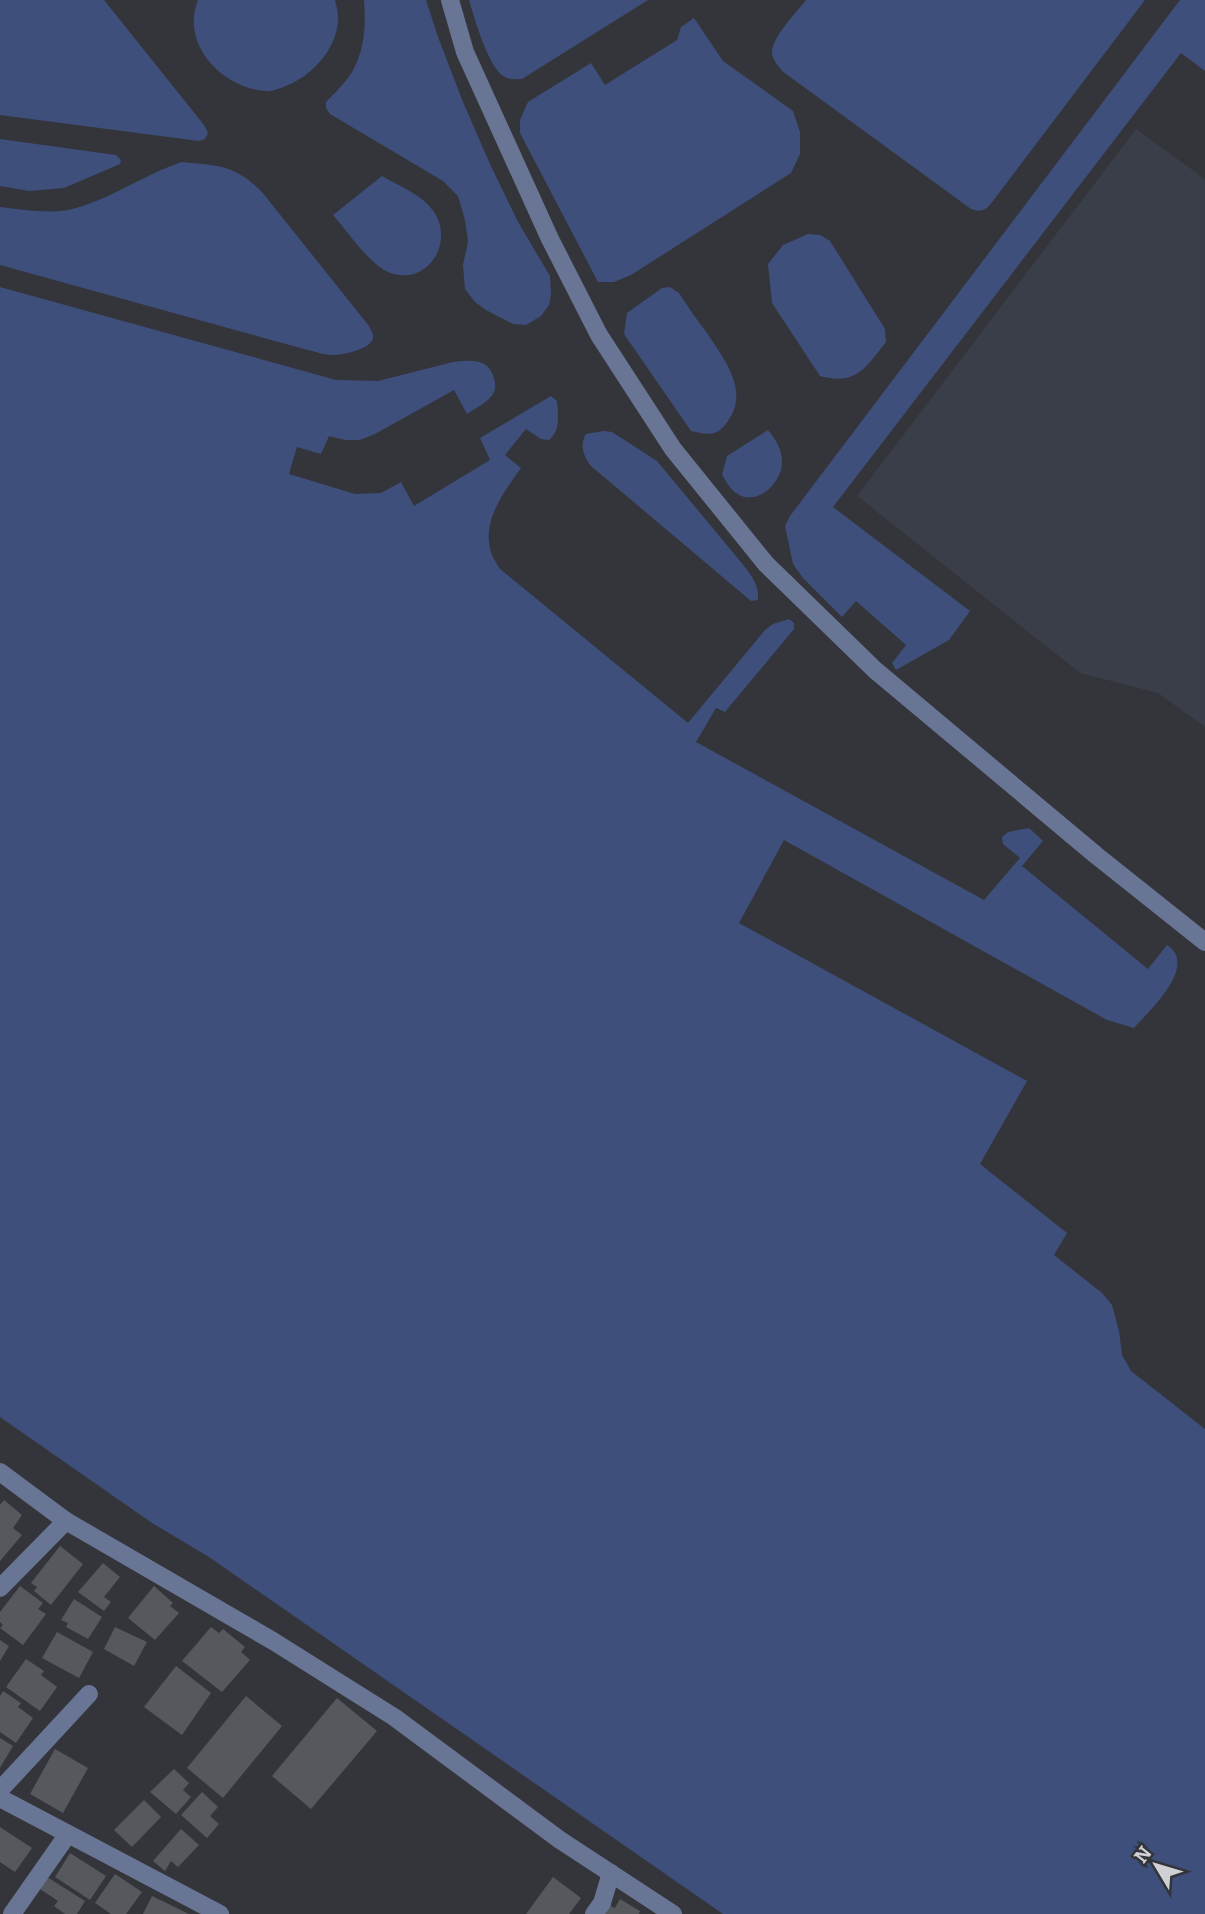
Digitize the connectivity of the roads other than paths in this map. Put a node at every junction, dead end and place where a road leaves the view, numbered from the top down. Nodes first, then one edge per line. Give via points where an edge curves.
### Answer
1 (450, 0) edge
2 (1205, 942) edge
3 (0, 1472) edge
4 (66, 1521) junction
5 (0, 1588) edge
6 (89, 1694) dead end
7 (0, 1790) edge
8 (0, 1798) edge
9 (68, 1834) junction
10 (611, 1873) junction
11 (12, 1914) edge
12 (219, 1914) edge
13 (594, 1914) edge
14 (673, 1914) edge

1 - 2 street via 465,52 550,239 593,323 673,449 766,564 875,670
3 - 4 street
4 - 5 street
4 - 10 street via 394,1717
6 - 7 street
8 - 9 street
9 - 11 street
9 - 12 street
10 - 13 street
10 - 14 street

